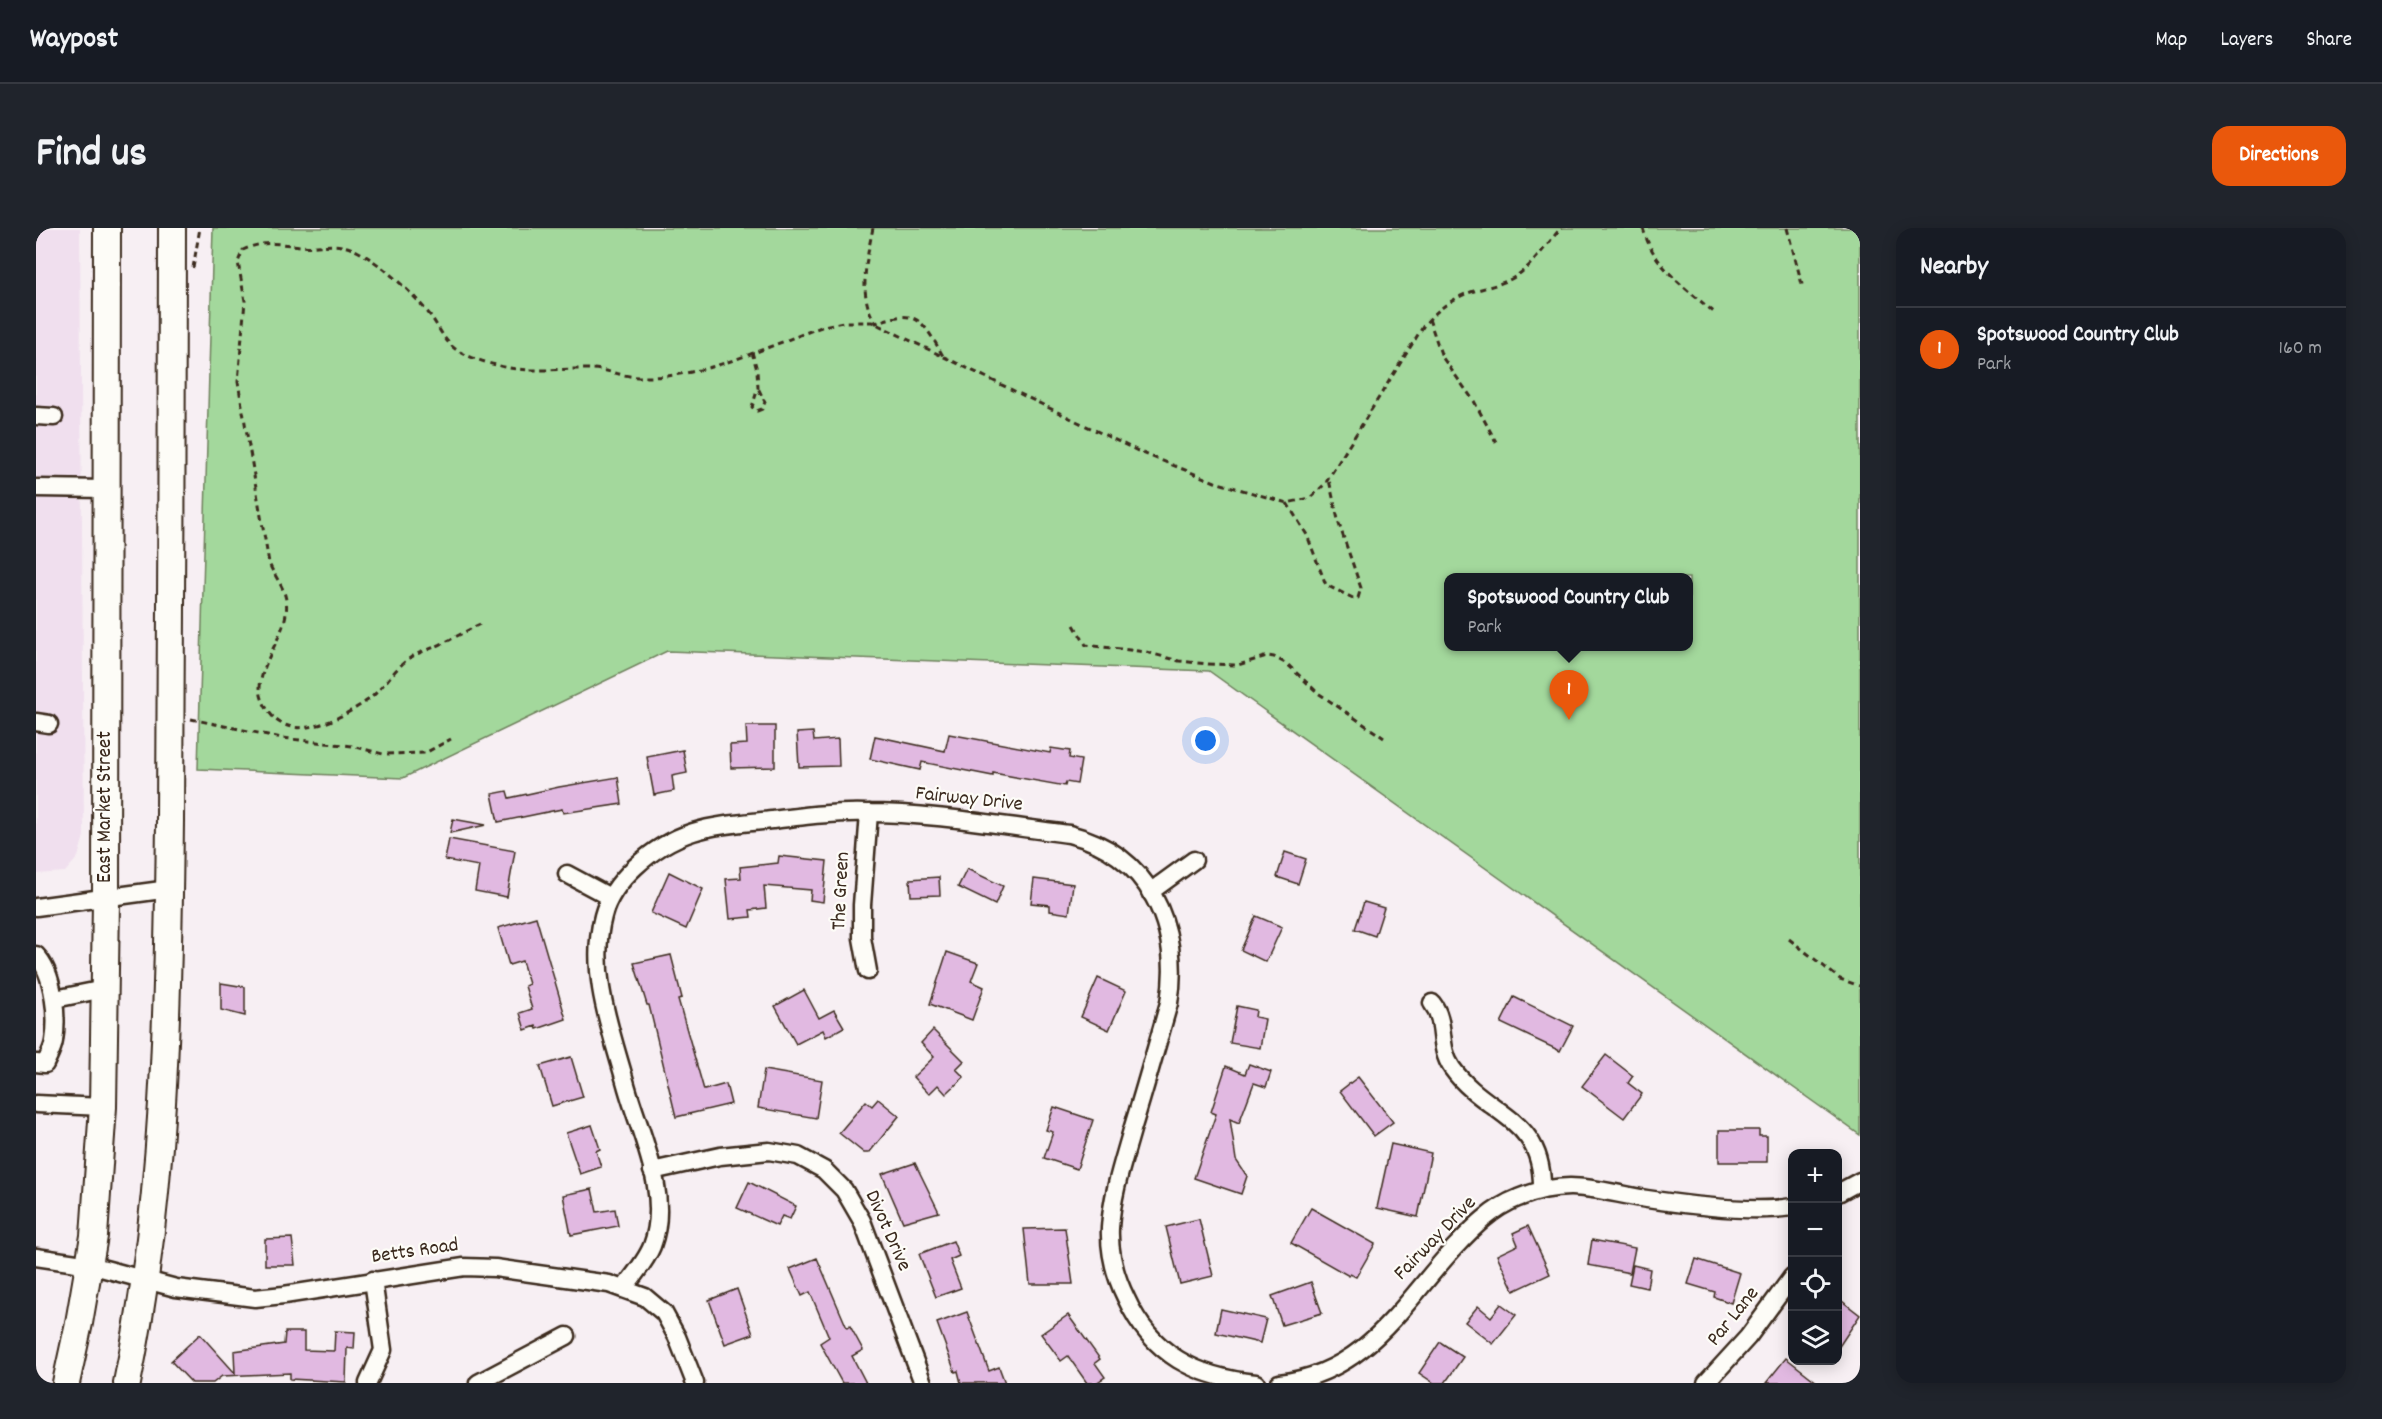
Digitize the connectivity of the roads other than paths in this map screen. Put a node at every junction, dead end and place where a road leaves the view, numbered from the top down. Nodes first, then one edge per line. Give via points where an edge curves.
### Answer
1 (107, 228) edge
2 (172, 228) edge
3 (36, 416) edge
4 (54, 417) dead end
5 (36, 488) edge
6 (107, 489) junction
7 (869, 813) junction
8 (1194, 860) dead end
9 (567, 874) dead end
10 (169, 889) junction
11 (1150, 891) junction
12 (610, 897) junction
13 (106, 898) junction
14 (36, 907) edge
15 (36, 955) edge
16 (868, 970) dead end
17 (104, 989) junction
18 (55, 999) junction
19 (1432, 1003) dead end
20 (36, 1063) edge
21 (36, 1104) edge
22 (103, 1107) junction
23 (652, 1171) junction
24 (1860, 1181) edge
25 (1542, 1190) junction
26 (1842, 1191) edge
27 (1788, 1207) edge
28 (36, 1257) edge
29 (90, 1265) junction
30 (145, 1280) junction
31 (374, 1280) junction
32 (1788, 1282) edge
33 (624, 1288) junction
34 (567, 1336) dead end
35 (130, 1375) edge
36 (1304, 1381) edge
37 (66, 1383) edge
38 (368, 1383) edge
39 (478, 1383) edge
40 (695, 1383) edge
41 (923, 1383) edge
42 (1256, 1383) edge
43 (1279, 1383) edge
44 (1706, 1383) edge

1 - 6 highway, East Market Street
2 - 10 highway
3 - 4 street
5 - 6 street
6 - 13 highway, East Market Street
7 - 11 street, Fairway Drive via 1081,837 1121,859
7 - 12 street, Fairway Drive via 706,826 656,849 622,879
7 - 16 street, The Green via 862,905 862,938
8 - 11 street
9 - 12 street
10 - 13 street
10 - 30 highway via 158,1141
11 - 42 street, Fairway Drive via 1169,930 1172,987 1113,1204 1113,1260 1134,1316 1158,1346 1197,1369
12 - 23 street, Fairway Drive via 600,931 601,989
13 - 14 street
13 - 17 highway, East Market Street
15 - 18 street via 43,963
17 - 18 street
17 - 22 highway, East Market Street
18 - 20 street via 54,1042 45,1064
19 - 25 street via 1439,1014 1442,1046 1450,1065 1529,1137 1540,1164
21 - 22 street
22 - 29 highway, East Market Street
23 - 33 street, Fairway Drive via 658,1204 654,1240
23 - 41 street, Divot Drive via 720,1156 769,1151 798,1156 824,1170 844,1190 862,1221
24 - 26 street
25 - 27 street, Fairway Drive via 1582,1186 1661,1201 1740,1208
25 - 36 street, Fairway Drive via 1510,1201 1476,1225 1359,1354
28 - 29 street, Betts Road
29 - 30 street, Betts Road
29 - 37 highway, East Market Street
30 - 31 street, Betts Road via 255,1298
30 - 35 highway
31 - 33 street, Betts Road via 482,1267
31 - 38 street via 383,1350
32 - 44 street, Par Lane via 1748,1337
33 - 40 street, Betts Road via 645,1297 664,1313
34 - 39 street
36 - 43 street, Fairway Drive

